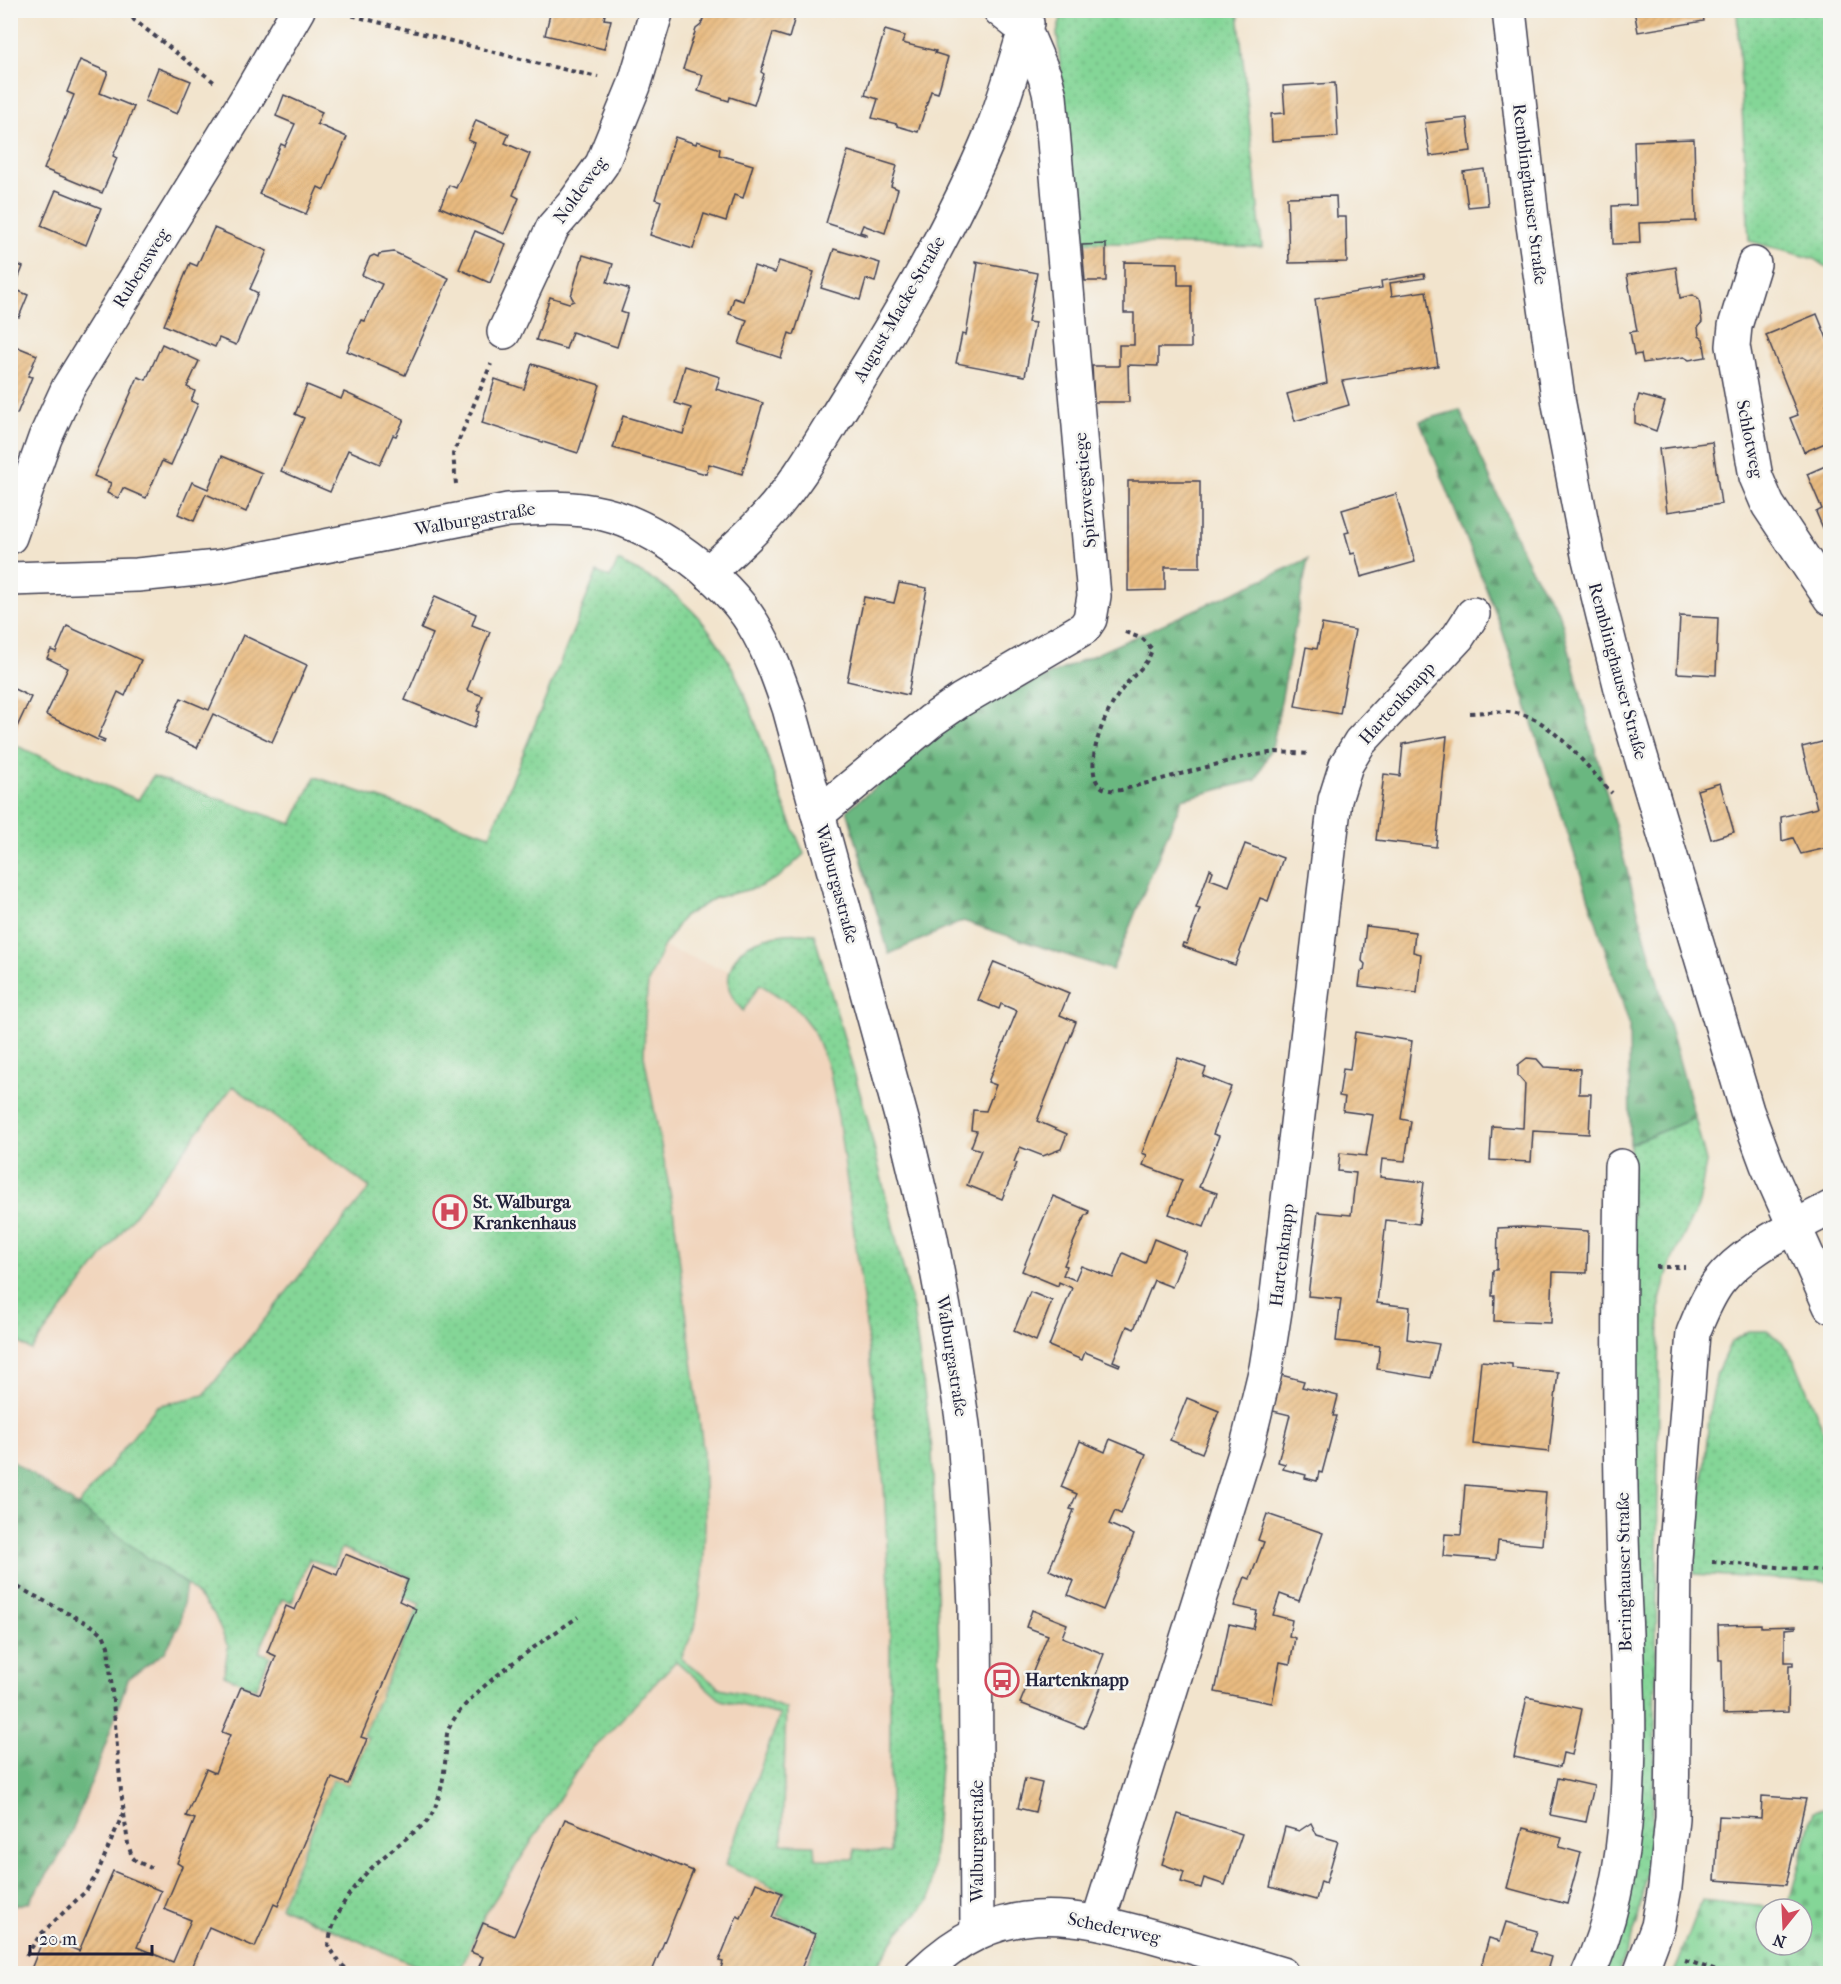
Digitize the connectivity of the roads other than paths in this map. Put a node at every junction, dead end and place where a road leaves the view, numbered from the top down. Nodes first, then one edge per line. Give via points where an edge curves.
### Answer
1 (298, 10) edge
2 (657, 10) edge
3 (1509, 10) edge
4 (1019, 17) edge
5 (1754, 264) dead end
6 (504, 332) road end
7 (10, 537) edge
8 (708, 573) junction
9 (10, 579) edge
10 (1830, 597) edge
11 (1473, 614) dead end
12 (818, 814) junction
13 (1621, 1166) dead end
14 (1830, 1208) edge
15 (1794, 1228) junction
16 (1830, 1306) edge
17 (1098, 1922) junction
18 (977, 1932) junction
19 (921, 1974) edge
20 (1282, 1974) edge
21 (1588, 1974) edge
22 (1640, 1974) edge

1 - 7 street, Rubensweg via 68,388 45,438
2 - 6 street, Noldeweg via 634,86 602,164 552,227
3 - 15 street, Remblinghauser Straße via 1532,218 1559,404 1597,598 1747,1110
4 - 8 street, August-Macke-Straße via 1009,86 992,132 916,285 783,496 764,520
4 - 12 street, Spitzwegstiege via 1050,96 1094,596 1090,619 1084,628 932,720
5 - 10 street, Schlotweg via 1735,326 1733,346 1756,477 1768,505
8 - 9 street, Walburgastraße via 659,537 627,521 588,511 548,507 508,510 218,567 137,575
8 - 12 street, Walburgastraße via 751,621 766,648 789,708
11 - 17 street, Hartenknapp via 1458,637 1366,733 1340,781 1266,1368 1246,1450
12 - 18 street, Walburgastraße via 910,1149 940,1285 962,1415 975,1607
13 - 21 street, Beringhauser Straße via 1622,1532 1628,1770 1619,1879 1605,1934
14 - 15 street
15 - 16 street, Remblinghauser Straße
15 - 22 street via 1731,1268 1717,1284 1692,1333 1675,1559 1672,1818 1658,1926
17 - 18 street, Schederweg via 1071,1917 1026,1917
17 - 20 street, Schederweg
18 - 19 street, Schederweg

